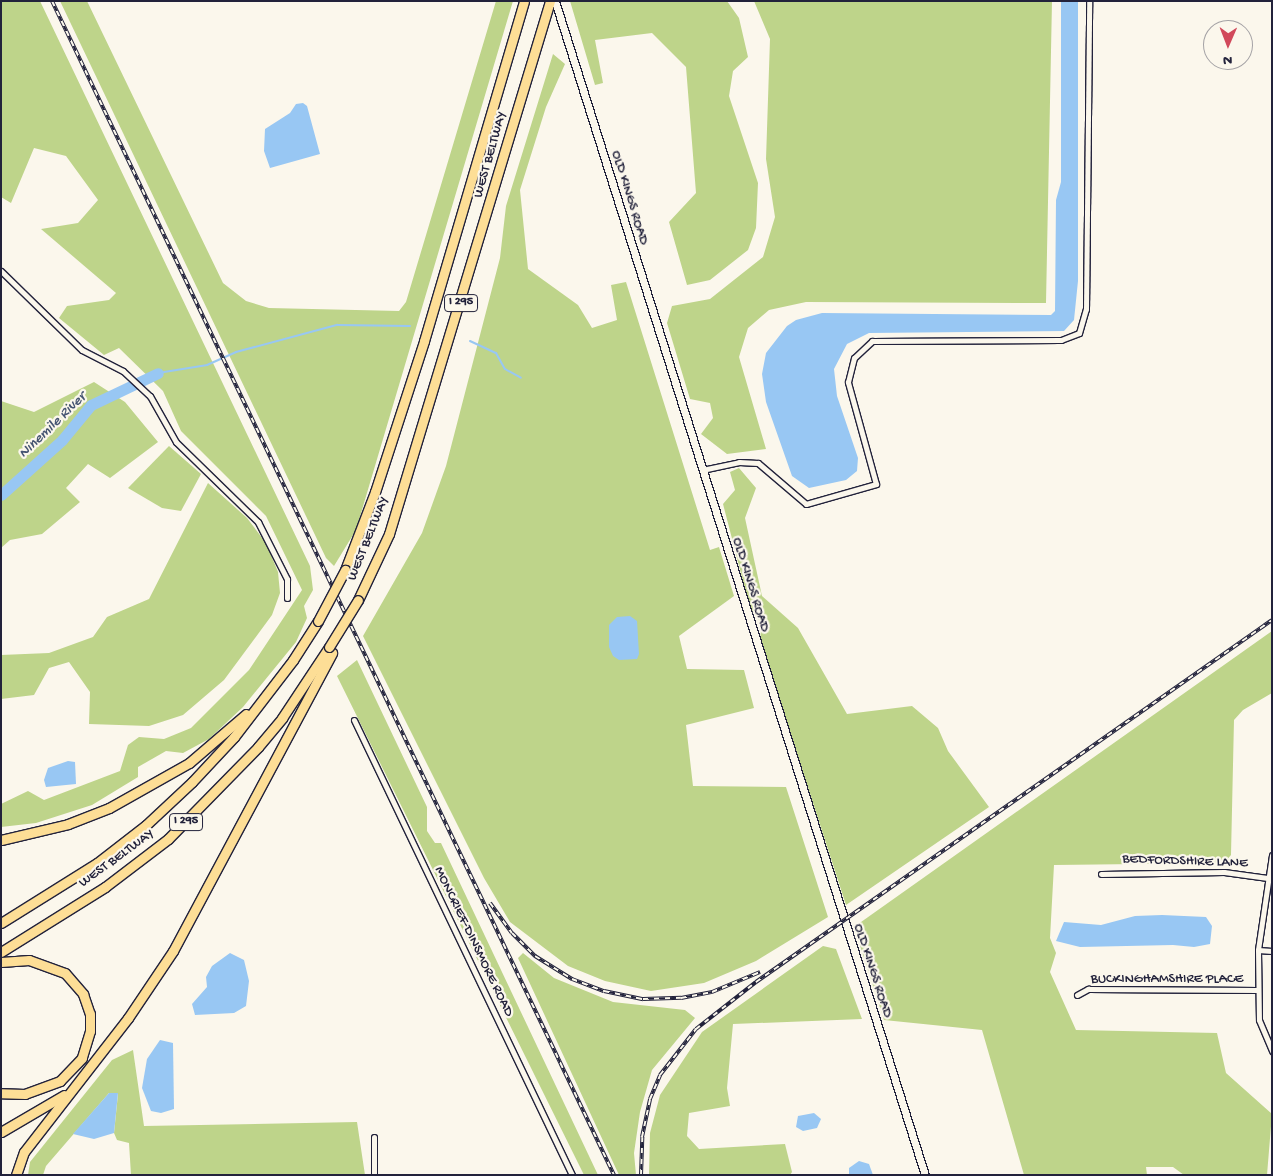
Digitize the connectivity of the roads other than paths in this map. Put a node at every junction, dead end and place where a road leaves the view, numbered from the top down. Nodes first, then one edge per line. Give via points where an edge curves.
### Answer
1 (524, 1) edge
2 (550, 1) edge
3 (555, 1) edge
4 (1089, 1) edge
5 (1, 271) edge
6 (702, 470) junction
7 (287, 598) dead end
8 (330, 650) junction
9 (264, 697) junction
10 (354, 720) dead end
11 (1, 840) edge
12 (1272, 855) edge
13 (1101, 874) dead end
14 (1268, 878) junction
15 (1, 923) edge
16 (1258, 950) junction
17 (1272, 950) edge
18 (1, 952) edge
19 (1, 962) edge
20 (1258, 990) junction
21 (1077, 995) dead end
22 (1272, 1051) edge
23 (72, 1089) junction
24 (1, 1094) edge
25 (1, 1132) edge
26 (374, 1137) dead end
27 (16, 1175) edge
28 (374, 1175) edge
29 (572, 1175) edge
30 (925, 1175) edge

1 - 9 highway, WEST BELTWAY / I 295, bridge via 424,341 375,492 345,570 318,621
2 - 8 highway, WEST BELTWAY / I 295, bridge via 389,534
3 - 6 street, OLD KINGS ROAD
4 - 6 street via 1086,309 1079,333 1061,340 872,341 854,358 848,382 876,484 806,504 758,463 739,462
5 - 7 street via 82,350 129,375 150,396 176,442 258,522 287,579
6 - 30 street, OLD KINGS ROAD
8 - 18 highway, WEST BELTWAY / I 295 via 258,747 168,839 105,887
8 - 23 highway via 173,951 128,1018
9 - 11 highway via 188,763 153,786 68,824
9 - 15 highway, WEST BELTWAY / I 295 via 192,782 146,825 97,863
10 - 29 street, MONCRIEF-DINSMORE ROAD
12 - 14 street
13 - 14 street, BEDFORDSHIRE LANE via 1224,872
14 - 16 street
16 - 17 street
16 - 20 street
19 - 24 highway via 29,960 65,973 83,994 90,1014 90,1031 82,1058 60,1081 25,1094
20 - 21 street, BUCKINGHAMSHIRE PLACE via 1088,989
20 - 22 street via 1258,1020
23 - 25 highway
23 - 27 highway via 24,1152
26 - 28 street

